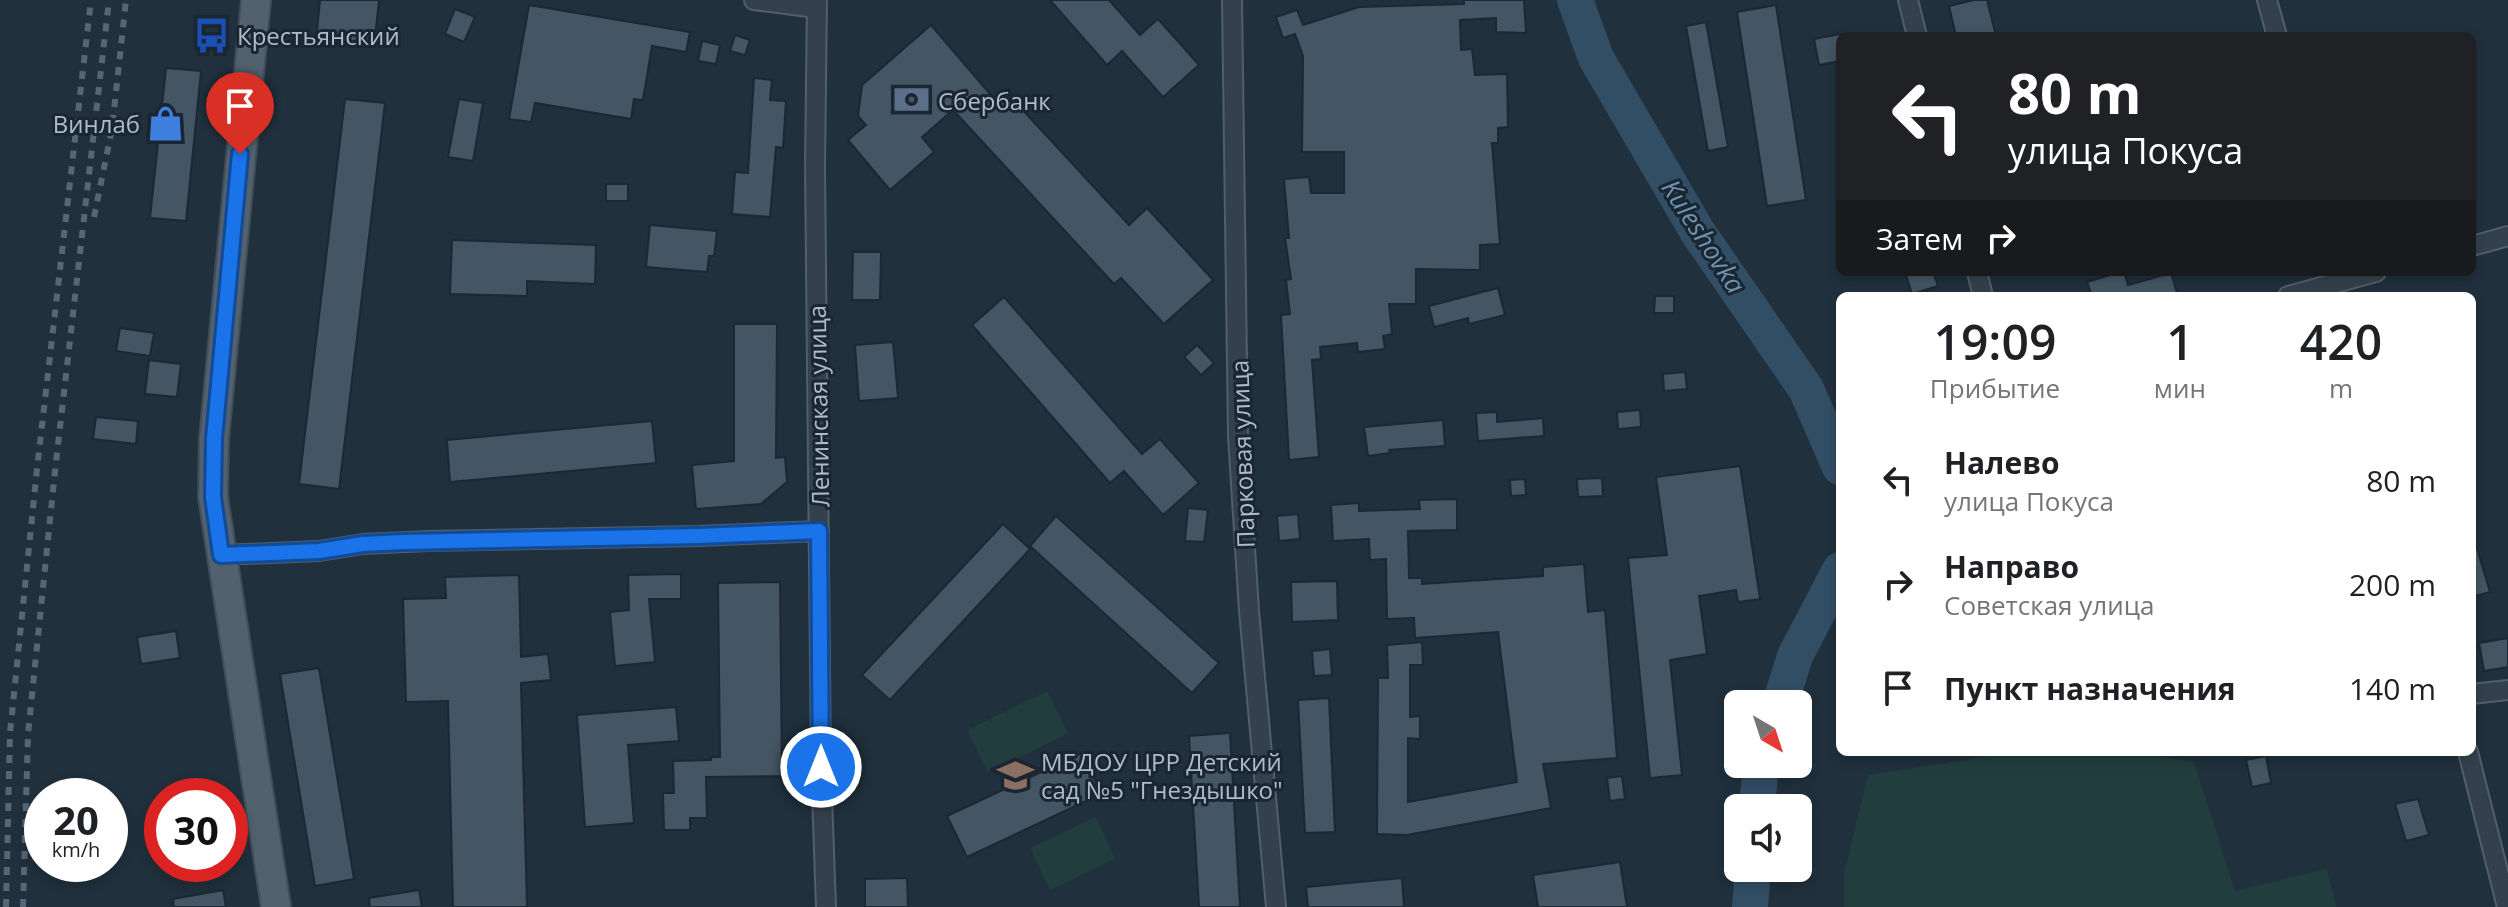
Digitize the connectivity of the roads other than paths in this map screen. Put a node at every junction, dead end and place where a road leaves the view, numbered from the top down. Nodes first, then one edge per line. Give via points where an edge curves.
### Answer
1 (256, 0) edge
2 (754, 0) edge
3 (1232, 0) edge
4 (1908, 0) edge
5 (2267, 0) edge
6 (816, 4) edge
7 (1916, 32) edge
8 (2276, 32) edge
9 (2508, 236) edge
10 (2476, 245) edge
11 (2364, 276) edge
12 (2343, 283) edge
13 (2305, 292) edge
14 (819, 531) junction
15 (221, 555) junction
16 (2508, 690) edge
17 (2476, 694) edge
18 (2469, 756) edge
19 (276, 907) edge
20 (826, 907) edge
21 (1276, 907) edge
22 (2507, 907) edge

1 - 15 main road via 214,439 213,497
2 - 6 street
3 - 21 street, Парковая улица via 1238,436
4 - 7 street
5 - 8 street
6 - 14 street, Ленинская улица
9 - 10 street
11 - 12 street
12 - 13 street
14 - 15 street via 403,542
14 - 20 street, Ленинская улица
15 - 19 main road
16 - 17 street
18 - 22 street

